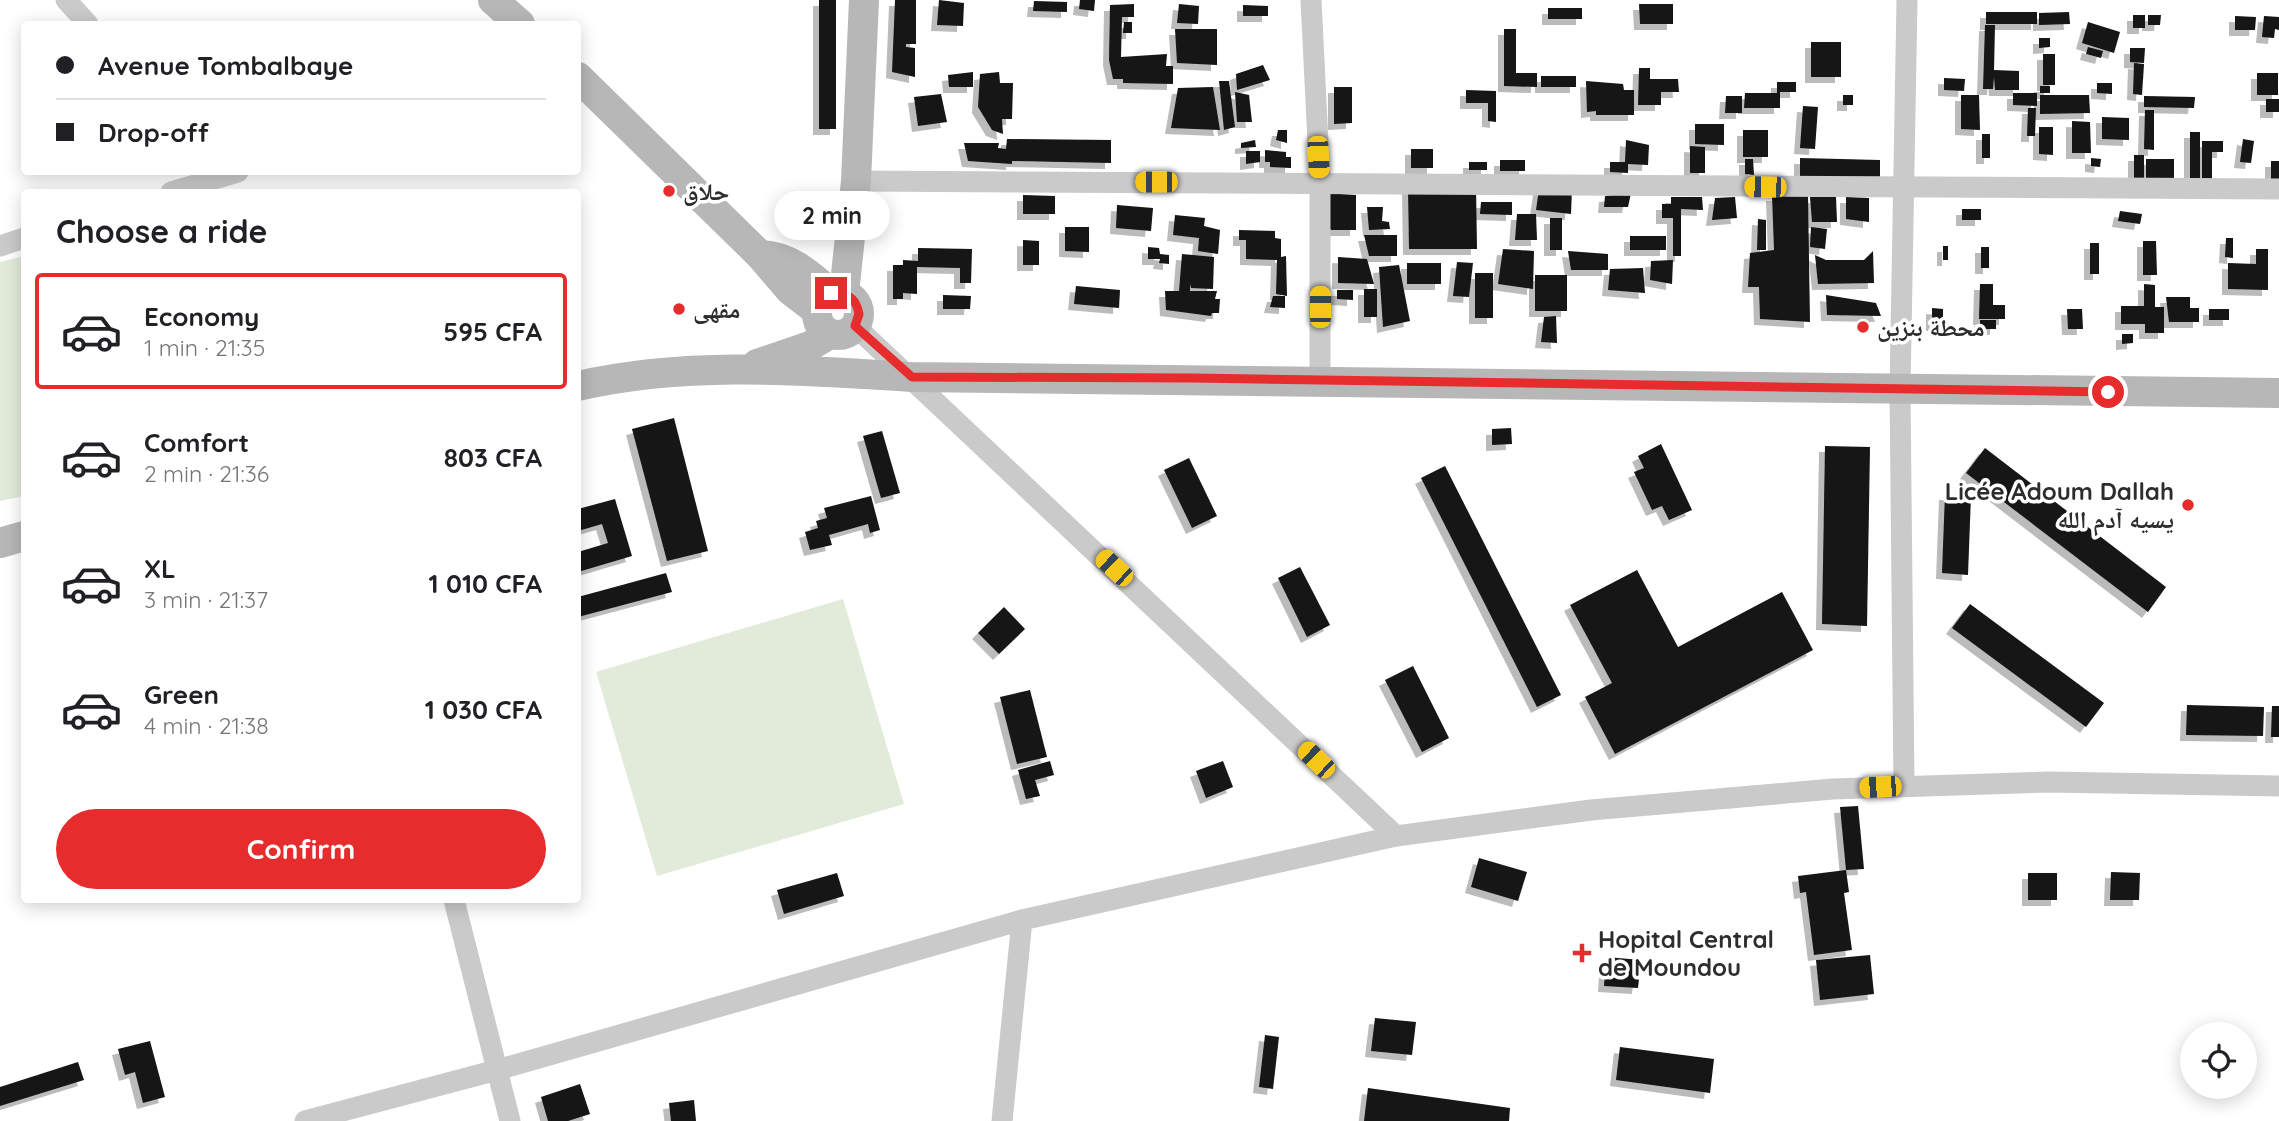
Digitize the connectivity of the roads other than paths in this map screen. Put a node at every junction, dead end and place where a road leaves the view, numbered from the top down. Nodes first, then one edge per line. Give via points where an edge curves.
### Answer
1 (66, 0) edge
2 (493, 0) edge
3 (864, 0) edge
4 (1311, 0) edge
5 (1907, 0) edge
6 (85, 21) edge
7 (517, 21) edge
8 (581, 80) edge
9 (230, 178) edge
10 (856, 181) junction
11 (1320, 183) junction
12 (1905, 187) junction
13 (184, 189) edge
14 (2279, 189) edge
15 (21, 239) edge
16 (0, 246) edge
17 (832, 312) junction
18 (758, 364) junction
19 (912, 377) junction
20 (1320, 380) junction
21 (581, 386) edge
22 (1900, 390) junction
23 (2279, 393) edge
24 (21, 538) edge
25 (0, 543) edge
26 (1904, 786) junction
27 (2279, 786) edge
28 (1396, 836) junction
29 (455, 903) edge
30 (1022, 920) junction
31 (497, 1070) junction
32 (305, 1121) edge
33 (510, 1121) edge
34 (1003, 1121) edge

1 - 6 street
2 - 7 main road
3 - 10 main road
4 - 11 street
5 - 12 street
8 - 17 main road via 783,283
9 - 13 street
10 - 11 street
10 - 17 main road
11 - 12 street
11 - 20 street
12 - 14 street
12 - 22 street
15 - 16 street
17 - 18 main road via 810,346
17 - 19 street
18 - 19 main road
18 - 21 main road
19 - 20 main road
19 - 28 street
20 - 22 main road
22 - 23 main road
22 - 26 street
24 - 25 main road
26 - 27 street via 2050,782
26 - 28 street via 1591,810
28 - 30 street
29 - 31 street
30 - 31 street
30 - 34 street
31 - 32 street
31 - 33 street

